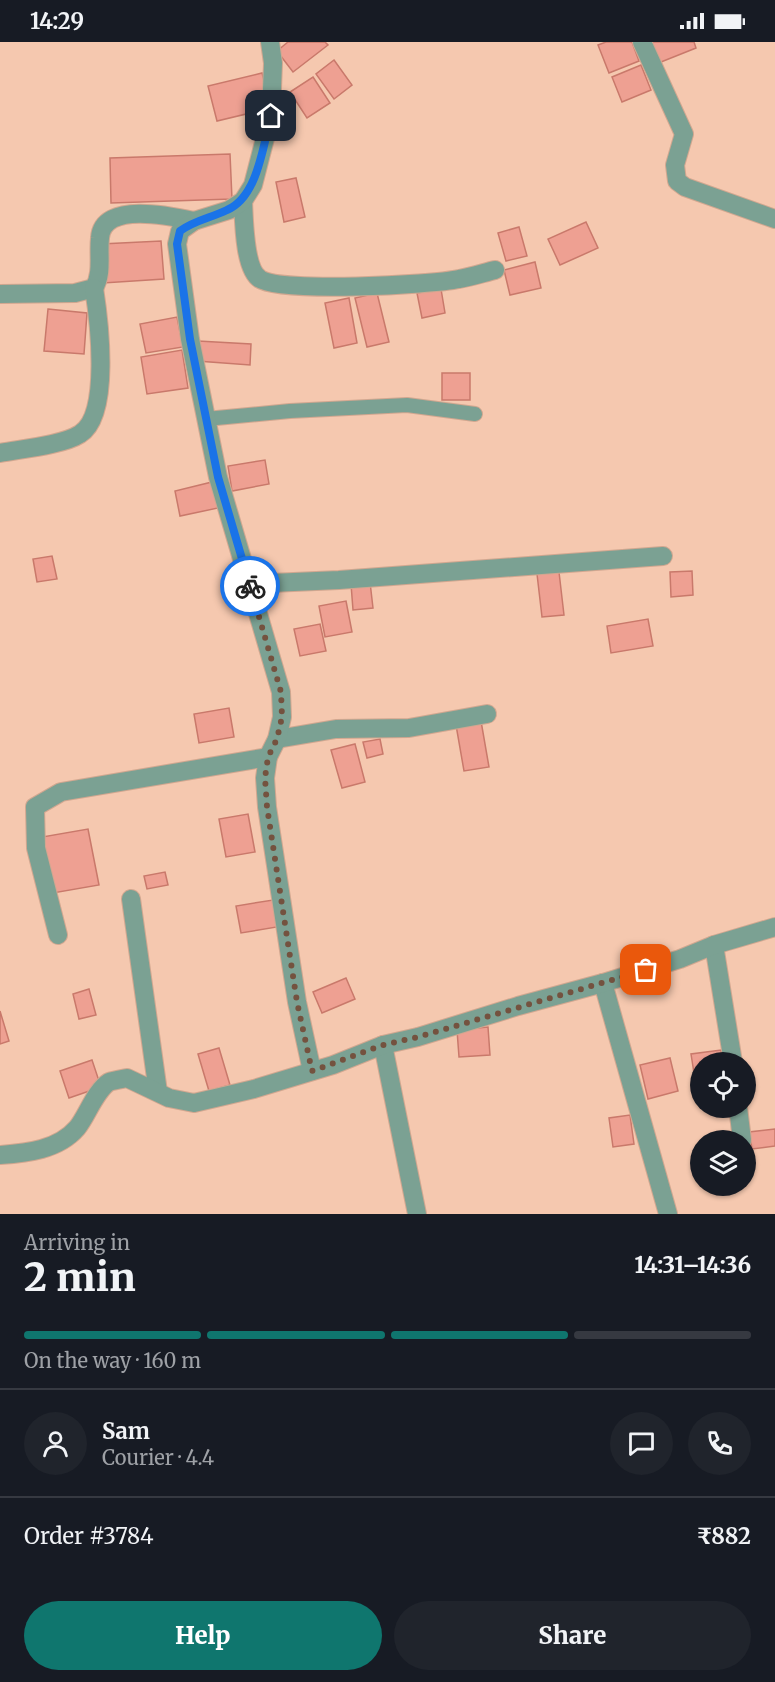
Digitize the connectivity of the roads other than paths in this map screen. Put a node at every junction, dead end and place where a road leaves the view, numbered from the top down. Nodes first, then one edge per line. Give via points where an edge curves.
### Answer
1 (270, 42) edge
2 (642, 42) edge
3 (243, 201) junction
4 (775, 219) edge
5 (194, 221) junction
6 (495, 270) dead end
7 (94, 288) junction
8 (0, 294) edge
9 (475, 414) dead end
10 (206, 419) junction
11 (0, 453) edge
12 (663, 556) dead end
13 (249, 584) junction
14 (487, 714) dead end
15 (277, 739) junction
16 (268, 757) junction
17 (131, 898) dead end
18 (775, 927) edge
19 (58, 935) dead end
20 (714, 945) junction
21 (603, 983) junction
22 (383, 1045) junction
23 (731, 1052) edge
24 (312, 1071) junction
25 (158, 1092) junction
26 (0, 1155) edge
27 (417, 1214) edge
28 (668, 1214) edge

1 - 3 street via 271,116 252,185
2 - 4 street via 684,134 675,165 677,181
3 - 5 street via 229,210
3 - 6 street via 251,267 258,279 268,283 307,287 428,282 459,280
5 - 7 street via 164,214 112,219 100,235 99,275
5 - 10 street via 180,231 177,244
7 - 8 street via 75,293
7 - 11 street via 100,325 100,372 98,402 91,425 67,439
9 - 10 lane via 407,405
10 - 13 street via 218,477
12 - 13 street
13 - 15 street via 281,692 282,717
14 - 15 street via 409,728 336,729
15 - 16 street
16 - 19 street via 61,792 35,807 36,848
16 - 24 street via 267,807 297,1002
17 - 25 street
18 - 20 street
20 - 21 street
20 - 23 street
21 - 22 street
21 - 28 street
22 - 24 street
22 - 27 street
24 - 25 street via 194,1103
25 - 26 street via 127,1077 109,1083 77,1128 59,1143 21,1154

